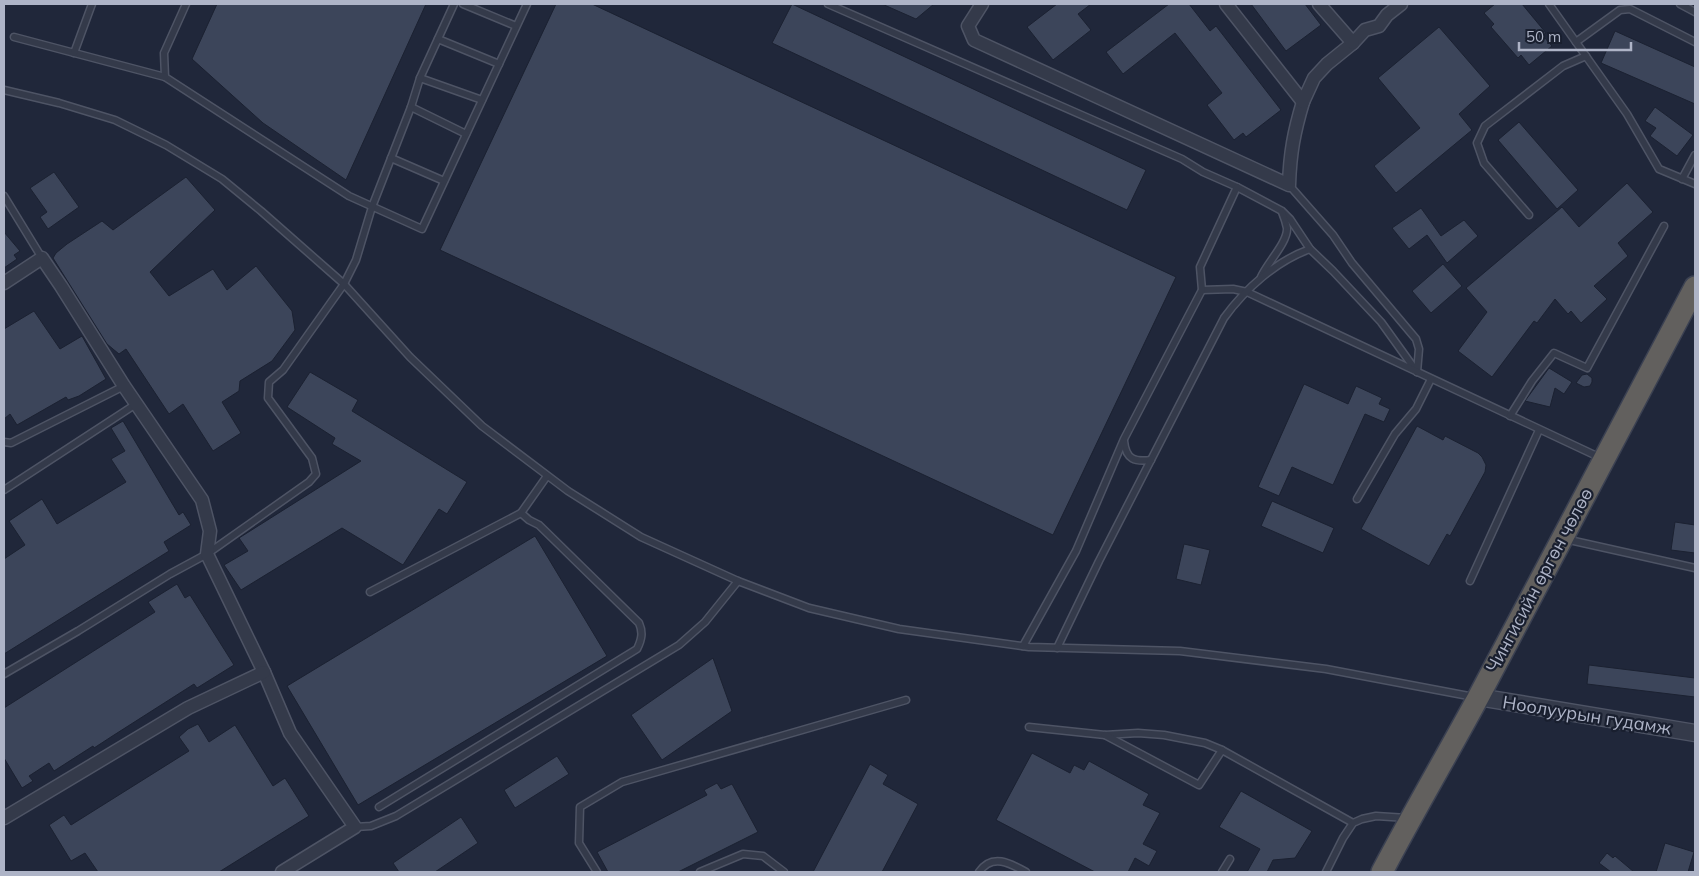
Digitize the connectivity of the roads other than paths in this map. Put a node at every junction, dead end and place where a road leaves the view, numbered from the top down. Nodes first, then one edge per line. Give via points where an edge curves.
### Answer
1 (92, 4) edge
2 (186, 4) edge
3 (454, 4) edge
4 (463, 4) edge
5 (527, 4) edge
6 (828, 4) edge
7 (982, 4) edge
8 (1226, 4) edge
9 (1319, 4) edge
10 (1400, 4) edge
11 (1549, 4) edge
12 (1680, 4) edge
13 (1695, 12) edge
14 (516, 26) junction
15 (14, 37) dead end
16 (438, 39) junction
17 (1353, 42) junction
18 (1576, 42) junction
19 (1695, 42) edge
20 (74, 53) junction
21 (1586, 56) junction
22 (499, 64) junction
23 (165, 77) junction
24 (420, 78) junction
25 (4, 90) edge
26 (482, 100) junction
27 (1303, 102) junction
28 (411, 108) junction
29 (466, 134) junction
30 (1695, 155) edge
31 (391, 158) junction
32 (1682, 179) junction
33 (444, 182) junction
34 (1695, 184) edge
35 (1289, 185) junction
36 (1237, 187) junction
37 (4, 196) edge
38 (372, 207) junction
39 (1282, 211) junction
40 (1528, 215) dead end
41 (1664, 226) dead end
42 (1310, 249) junction
43 (42, 258) junction
44 (1261, 279) junction
45 (4, 283) edge
46 (344, 284) junction
47 (1695, 287) edge
48 (1202, 290) junction
49 (1246, 292) junction
50 (1417, 372) junction
51 (1431, 379) junction
52 (124, 386) junction
53 (136, 404) junction
54 (1510, 416) junction
55 (1539, 430) junction
56 (1124, 440) junction
57 (4, 442) edge
58 (1603, 459) junction
59 (1151, 460) junction
60 (548, 476) junction
61 (4, 490) edge
62 (1357, 499) dead end
63 (521, 513) junction
64 (1561, 538) junction
65 (207, 554) junction
66 (1695, 568) edge
67 (738, 581) junction
68 (1470, 581) dead end
69 (370, 592) dead end
70 (1023, 646) junction
71 (1056, 648) junction
72 (264, 672) junction
73 (4, 674) edge
74 (1478, 697) junction
75 (906, 700) dead end
76 (1029, 727) dead end
77 (1695, 733) edge
78 (1105, 735) junction
79 (1222, 750) junction
80 (379, 807) dead end
81 (4, 818) edge
82 (1410, 818) junction
83 (1353, 823) junction
84 (355, 827) junction
85 (1230, 859) dead end
86 (282, 872) edge
87 (597, 872) edge
88 (700, 872) edge
89 (784, 872) edge
90 (979, 872) edge
91 (1026, 872) edge
92 (1222, 872) edge
93 (1326, 872) edge
94 (1382, 872) edge

1 - 20 lane
2 - 23 lane via 164,53
3 - 16 lane
4 - 14 lane
5 - 14 lane
6 - 36 lane via 1182,159
7 - 35 street via 968,26 974,40
8 - 27 street
9 - 17 street
10 - 17 street via 1379,26 1365,30
11 - 18 lane
12 - 13 lane
14 - 22 lane
15 - 20 lane
16 - 22 lane
16 - 24 lane
17 - 27 street via 1314,78
18 - 19 lane via 1620,10 1630,9
18 - 21 lane
20 - 23 lane
21 - 32 lane via 1627,114 1659,169
21 - 40 lane via 1563,66 1486,126 1477,143 1484,164
22 - 26 lane
23 - 38 lane via 349,196
24 - 26 lane
24 - 28 lane
25 - 46 lane via 115,120 166,145 222,179
26 - 29 lane
27 - 35 street via 1290,151
28 - 29 lane
28 - 31 lane
29 - 33 lane
30 - 32 lane
31 - 33 lane
31 - 38 lane
32 - 34 lane
33 - 38 lane via 422,229
35 - 50 lane via 1416,339 1419,349
36 - 39 lane
36 - 48 lane via 1200,268
37 - 43 lane
38 - 46 lane via 356,260
39 - 42 lane
39 - 44 lane via 1287,229 1285,236
41 - 54 lane via 1587,368 1554,353
42 - 44 lane via 1289,257
42 - 50 lane via 1381,322
43 - 45 street
43 - 52 street
44 - 49 lane
46 - 60 lane via 410,357 482,426
46 - 65 lane via 283,370 270,382 268,398 312,458 316,474
47 - 58 highway, Чингисийн өргөн чөлөө
48 - 49 lane
48 - 56 lane
49 - 50 lane
49 - 59 lane via 1224,318
50 - 51 lane
51 - 54 lane
51 - 62 lane via 1416,409 1395,434
52 - 53 street
52 - 57 lane via 11,443
53 - 61 lane
53 - 65 street via 202,500 210,531
54 - 55 lane
55 - 58 lane
55 - 68 lane
56 - 59 lane via 1126,450 1134,460
56 - 70 lane via 1076,551
58 - 64 highway, Чингисийн өргөн чөлөө
59 - 71 lane
60 - 63 lane
60 - 67 lane via 641,537
63 - 69 lane
63 - 80 lane via 539,525 639,622 642,640 637,649
64 - 66 lane
64 - 74 highway, Чингисийн өргөн чөлөө
65 - 72 street
65 - 73 lane
67 - 70 lane via 809,608 899,629
67 - 84 lane via 705,622 679,645 396,816 371,826
70 - 71 lane
71 - 74 lane via 1180,651 1326,669
72 - 81 street via 188,708
72 - 84 street via 290,733
74 - 77 street, Ноолуурын гудамж
74 - 82 highway, Чингисийн өргөн чөлөө
75 - 87 lane via 622,782 580,807 579,843
76 - 78 lane
78 - 79 lane via 1164,735 1205,743
78 - 79 lane via 1199,785
79 - 83 lane
82 - 83 lane via 1376,816
82 - 94 highway, Чингисийн өргөн чөлөө
83 - 93 lane
84 - 86 street
85 - 92 lane
88 - 89 lane via 743,854 763,856
90 - 91 lane via 997,860 1006,861

